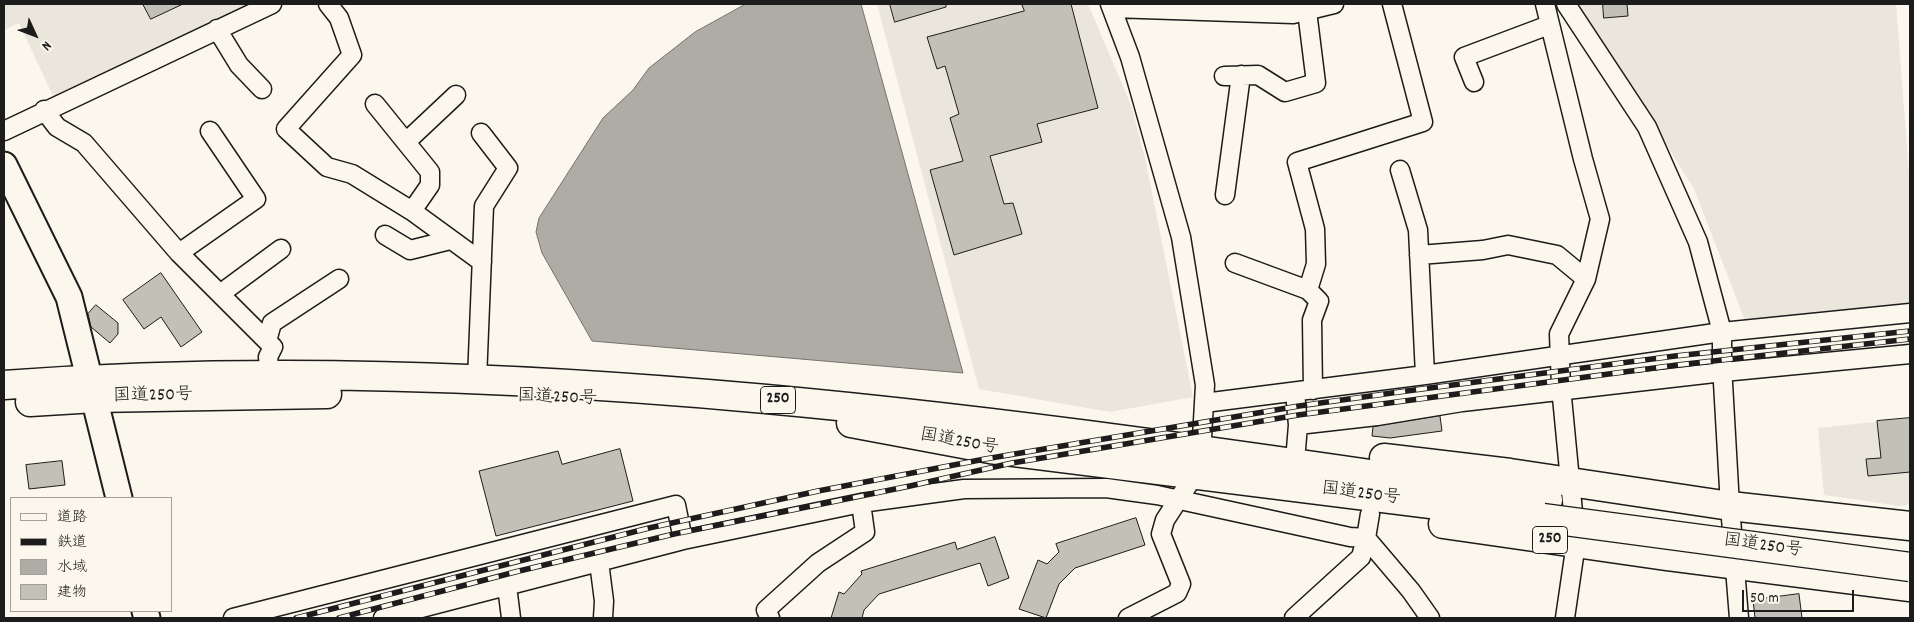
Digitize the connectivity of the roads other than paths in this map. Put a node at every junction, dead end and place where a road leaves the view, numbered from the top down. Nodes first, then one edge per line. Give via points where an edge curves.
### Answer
1 (272, 4) edge
2 (328, 4) edge
3 (1334, 4) edge
4 (1392, 4) edge
5 (1545, 4) edge
6 (1566, 4) edge
7 (1111, 6) edge
8 (1307, 11) junction
9 (1549, 25) junction
10 (217, 29) junction
11 (1474, 82) dead end
12 (262, 89) dead end
13 (456, 95) dead end
14 (375, 104) dead end
15 (44, 110) junction
16 (4, 131) edge
17 (210, 131) dead end
18 (481, 133) dead end
19 (406, 142) junction
20 (4, 165) edge
21 (1400, 170) dead end
22 (1225, 195) dead end
23 (412, 211) junction
24 (386, 235) dead end
25 (450, 240) junction
26 (281, 249) dead end
27 (179, 253) junction
28 (1420, 255) junction
29 (482, 262) junction
30 (1235, 263) dead end
31 (339, 279) dead end
32 (1586, 279) junction
33 (1308, 290) junction
34 (220, 294) junction
35 (1910, 313) edge
36 (1722, 332) junction
37 (267, 341) junction
38 (1910, 354) edge
39 (1560, 356) junction
40 (1723, 372) junction
41 (270, 375) junction
42 (1426, 375) junction
43 (477, 380) junction
44 (4, 385) edge
45 (91, 388) junction
46 (1314, 390) junction
47 (1562, 391) junction
48 (1295, 392) junction
49 (1204, 403) junction
50 (4, 404) edge
51 (1297, 437) junction
52 (1253, 456) junction
53 (1197, 462) junction
54 (1569, 482) junction
55 (119, 497) edge
56 (1178, 500) junction
57 (861, 502) junction
58 (1730, 506) junction
59 (1545, 509) junction
60 (1368, 526) junction
61 (1910, 526) edge
62 (683, 540) junction
63 (1576, 543) junction
64 (1910, 550) edge
65 (599, 562) junction
66 (1735, 564) junction
67 (1910, 567) edge
68 (507, 586) junction
69 (1910, 587) edge
70 (394, 617) edge
71 (233, 618) edge
72 (510, 618) edge
73 (603, 618) edge
74 (770, 618) edge
75 (1128, 618) edge
76 (1294, 618) edge
77 (1430, 618) edge
78 (1565, 618) edge
79 (1739, 618) edge

1 - 10 street
2 - 23 street via 338,18 352,55 286,129 327,167 352,174
3 - 8 street
4 - 33 street via 1423,122 1297,162 1315,229 1316,264
5 - 9 street
6 - 36 street via 1647,127 1698,242
7 - 8 street via 1293,14
7 - 49 street via 1130,57 1181,237 1205,385
8 - 22 street via 1316,82 1285,92 1258,74 1233,76
9 - 11 street via 1464,57
9 - 32 street via 1600,219
10 - 12 street via 239,64
10 - 15 street
13 - 19 street
14 - 19 street
15 - 16 street
15 - 27 street via 57,126 84,143
17 - 27 street via 259,203
18 - 29 street via 508,168 484,206
19 - 23 street via 430,172 430,185
20 - 45 street via 69,297
21 - 28 street via 1418,230
23 - 25 street
24 - 25 street via 410,250
25 - 29 street
26 - 34 street
27 - 34 street
28 - 32 street via 1508,245 1558,255
28 - 42 street
29 - 43 street
30 - 33 street
31 - 37 street via 272,323
32 - 39 street via 1560,334
33 - 46 street via 1319,301 1312,320
34 - 37 street
35 - 36 street
36 - 39 street
36 - 40 street
37 - 41 street via 273,348 268,357
38 - 40 street
39 - 42 street
39 - 47 street
40 - 47 street
40 - 58 street
41 - 43 highway, 国道250号 / 250
41 - 45 highway, 国道250号 / 250
42 - 46 street
43 - 53 highway, 国道250号 / 250 via 637,387 837,405 1030,427
44 - 45 highway, 国道250号 / 250
45 - 50 highway, 国道250号 / 250
45 - 53 highway, 国道250号 / 250 via 627,402 834,420 990,449
45 - 55 street
46 - 48 street
47 - 51 street via 1377,416
47 - 54 street
48 - 49 street
48 - 51 street
49 - 53 street
51 - 52 highway, 250
51 - 54 highway, 250
52 - 53 highway, 国道250号 / 250
52 - 59 highway, 国道250号 / 250
53 - 56 street
53 - 59 highway, 国道250号 / 250
53 - 60 highway, 250 via 1228,490
54 - 58 highway, 250
54 - 63 street
56 - 57 street via 1106,488 1063,487 964,489
56 - 60 street via 1350,537
56 - 75 street via 1160,534 1181,584 1177,593
57 - 62 street
57 - 74 street via 865,532 818,563 766,610
58 - 61 highway, 250
58 - 66 street
59 - 64 highway, 国道250号 / 250 via 1649,517
59 - 67 highway, 国道250号 / 250, bridge
60 - 63 highway, 250
60 - 76 street via 1361,557
60 - 77 street
62 - 65 street
62 - 71 street via 676,505
63 - 66 highway, 250
63 - 78 street
65 - 68 street
65 - 73 street
66 - 69 highway, 250
66 - 79 street
68 - 70 street
68 - 72 street

